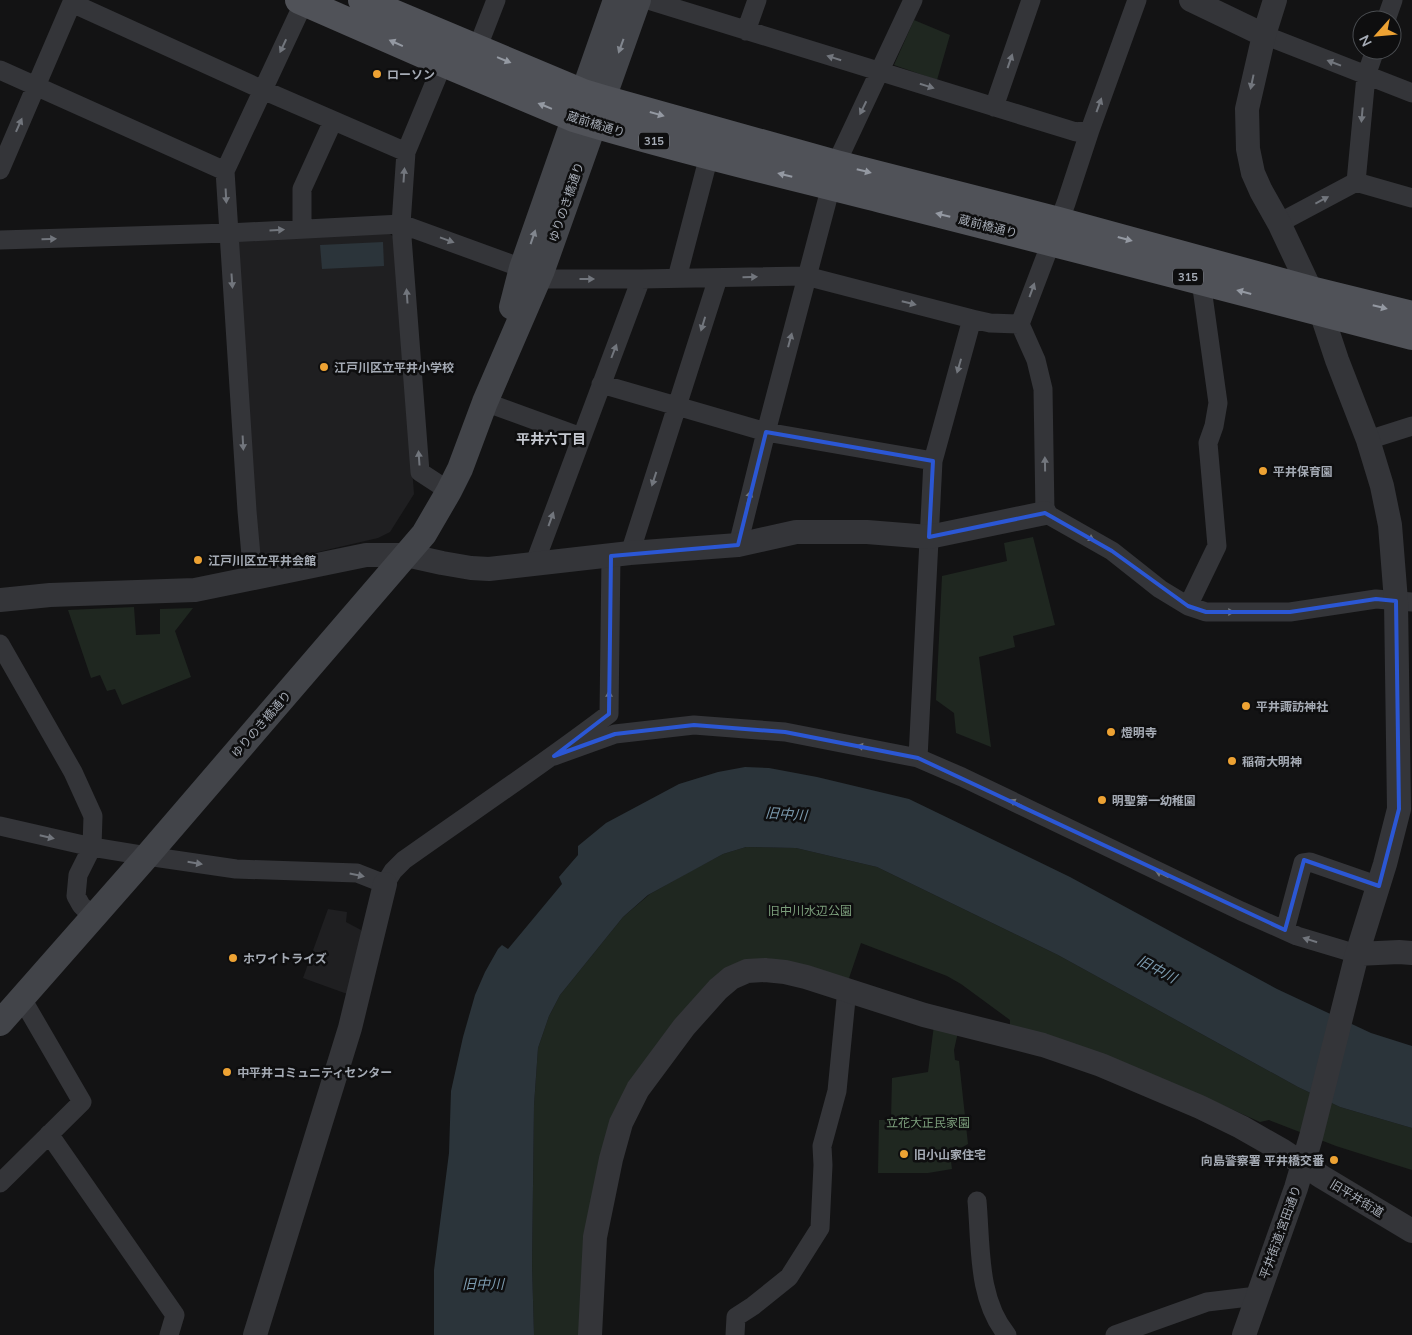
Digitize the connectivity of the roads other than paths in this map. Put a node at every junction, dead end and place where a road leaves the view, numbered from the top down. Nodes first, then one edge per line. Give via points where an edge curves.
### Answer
1 (362, 0) edge
2 (496, 0) edge
3 (616, 0) edge
4 (638, 0) edge
5 (648, 0) edge
6 (756, 0) edge
7 (913, 0) edge
8 (1031, 0) edge
9 (1137, 0) edge
10 (1191, 0) edge
11 (1275, 0) edge
12 (301, 1) edge
13 (73, 2) edge
14 (746, 31) junction
15 (1264, 35) junction
16 (477, 49) junction
17 (1372, 60) edge
18 (443, 63) junction
19 (0, 70) edge
20 (880, 72) junction
21 (1366, 76) junction
22 (36, 86) junction
23 (263, 90) junction
24 (1412, 93) edge
25 (994, 107) junction
26 (589, 109) junction
27 (333, 121) junction
28 (1090, 130) junction
29 (406, 152) junction
30 (709, 156) junction
31 (0, 170) edge
32 (225, 171) junction
33 (834, 175) junction
34 (1356, 182) junction
35 (1412, 198) edge
36 (1279, 223) junction
37 (401, 224) junction
38 (302, 229) junction
39 (228, 233) junction
40 (1068, 235) junction
41 (0, 240) edge
42 (530, 273) junction
43 (806, 276) junction
44 (677, 278) junction
45 (718, 278) junction
46 (641, 279) junction
47 (1201, 280) junction
48 (1308, 302) junction
49 (1412, 315) edge
50 (972, 319) junction
51 (1020, 324) junction
52 (1412, 336) edge
53 (601, 384) junction
54 (485, 402) junction
55 (678, 407) junction
56 (1412, 426) edge
57 (766, 432) junction
58 (582, 437) junction
59 (1368, 440) junction
60 (933, 461) junction
61 (449, 491) junction
62 (1046, 513) junction
63 (929, 537) junction
64 (738, 545) junction
65 (621, 554) junction
66 (406, 555) junction
67 (534, 565) junction
68 (253, 578) junction
69 (0, 600) edge
70 (1404, 602) edge
71 (1188, 606) junction
72 (0, 644) edge
73 (554, 756) junction
74 (918, 758) junction
75 (1406, 810) edge
76 (0, 826) edge
77 (92, 848) junction
78 (147, 856) junction
79 (385, 884) junction
80 (1379, 886) junction
81 (93, 917) junction
82 (1284, 930) junction
83 (1412, 953) edge
84 (1357, 954) junction
85 (847, 990) junction
86 (21, 998) junction
87 (0, 1023) edge
88 (49, 1134) junction
89 (1303, 1164) junction
90 (0, 1183) edge
91 (977, 1200) dead end
92 (1412, 1231) edge
93 (1257, 1296) junction
94 (169, 1335) edge
95 (255, 1335) edge
96 (590, 1335) edge
97 (734, 1335) edge
98 (1007, 1335) edge
99 (1115, 1335) edge
100 (1244, 1335) edge

1 - 16 main road, 蔵前橋通り / 315
2 - 16 street
3 - 26 main road, ゆりのき橋通り
4 -> 26 main road, ゆりのき橋通り
5 - 14 street
6 - 14 street
7 - 20 street
25 -> 8 street
28 -> 9 street
10 - 15 street
11 - 15 street, 平井街道;宮田通り
18 -> 12 main road, 蔵前橋通り / 315
12 -> 23 street
13 - 22 street
13 - 23 street
20 -> 14 street
21 -> 15 street
15 -> 36 street, 平井街道;宮田通り via 1246,109 1248,149 1257,182
16 -> 26 main road, 蔵前橋通り / 315
17 - 21 street
26 -> 18 main road, 蔵前橋通り / 315
18 - 29 street
19 - 22 street
20 -> 25 street
20 -> 33 street
21 - 24 street
21 -> 34 street
31 -> 22 street
22 - 32 street
23 - 27 street
23 - 32 street
25 - 28 street via 1076,132
26 - 30 main road, 蔵前橋通り / 315
26 -> 33 main road, 蔵前橋通り / 315
26 - 42 main road, ゆりのき橋通り
27 - 29 street
27 - 38 street via 302,189
28 - 40 street
37 -> 29 street
33 -> 30 main road, 蔵前橋通り / 315
30 - 44 street
32 -> 39 street
33 - 40 main road, 蔵前橋通り / 315
33 - 43 street
34 - 35 street
36 -> 34 street
36 - 48 street, 平井街道;宮田通り
37 - 38 street
37 -> 42 street
61 -> 37 street via 420,472
39 -> 38 street
41 -> 39 street
39 -> 68 street
40 - 47 main road, 315
40 -> 48 main road, 315 via 1259,276
51 -> 40 street
42 -> 46 street
42 - 54 main road, ゆりのき橋通り
45 -> 43 street
43 -> 50 street
57 -> 43 street
44 - 45 street
44 - 46 street
45 -> 55 street
53 -> 46 street
48 -> 47 main road, 315
47 - 71 street via 1218,403 1208,442 1217,546
48 -> 49 main road, 315 via 1348,299
48 - 52 main road, 315
48 - 59 street, 平井街道;宮田通り via 1337,360
50 - 51 street
50 -> 60 street
62 -> 51 street via 1043,389 1036,360
53 - 55 street
53 - 58 street
54 - 58 street
54 - 61 main road, ゆりのき橋通り
55 - 57 street
55 -> 65 street
56 - 59 street
57 - 60 street
64 -> 57 street
67 -> 58 street
59 - 70 street, 平井街道;宮田通り via 1382,486
60 - 63 street
61 - 66 main road, ゆりのき橋通り via 424,534
62 - 63 street
62 -> 71 street via 1112,550 1160,589
63 - 64 street via 866,532 796,532
63 - 74 street
64 - 65 street
65 - 67 street
73 -> 65 street via 609,714
66 - 67 street via 471,568
66 - 68 street via 366,555
66 - 78 main road, ゆりのき橋通り
68 - 69 street via 181,591 50,595
71 -> 70 street via 1206,612 1290,612 1376,599
70 - 75 street, 平井街道;宮田通り
72 - 77 street via 93,816
74 -> 73 street via 785,732 694,725 616,734
73 - 79 street via 404,860
82 -> 74 street
75 - 80 street, 平井街道;宮田通り
76 -> 77 street
77 - 78 street
77 - 81 street via 78,875 76,896
78 -> 79 street via 236,869 357,873
78 - 81 main road, ゆりのき橋通り
79 - 95 street via 350,1028
80 - 82 street via 1310,862 1303,863
80 - 84 street, 平井街道;宮田通り
81 - 86 main road, ゆりのき橋通り
84 -> 82 street
83 - 84 street
84 - 89 street, 平井街道;宮田通り
85 - 89 street, 旧平井街道 via 924,1015 1043,1045 1101,1065 1200,1106
85 - 96 street, 旧平井街道 via 792,974 765,970 747,971 731,978 700,1008 638,1089 621,1123 610,1159 596,1237
85 - 97 street via 837,1091 822,1146 820,1228 789,1277 736,1317
86 - 87 main road, ゆりのき橋通り
86 - 88 street via 82,1102
88 - 90 street
88 - 94 street via 175,1315
89 - 92 street, 旧平井街道
89 - 93 street, 平井街道;宮田通り
91 - 98 street via 983,1278 994,1317
93 - 99 street via 1207,1302
93 - 100 street, 平井街道;宮田通り

